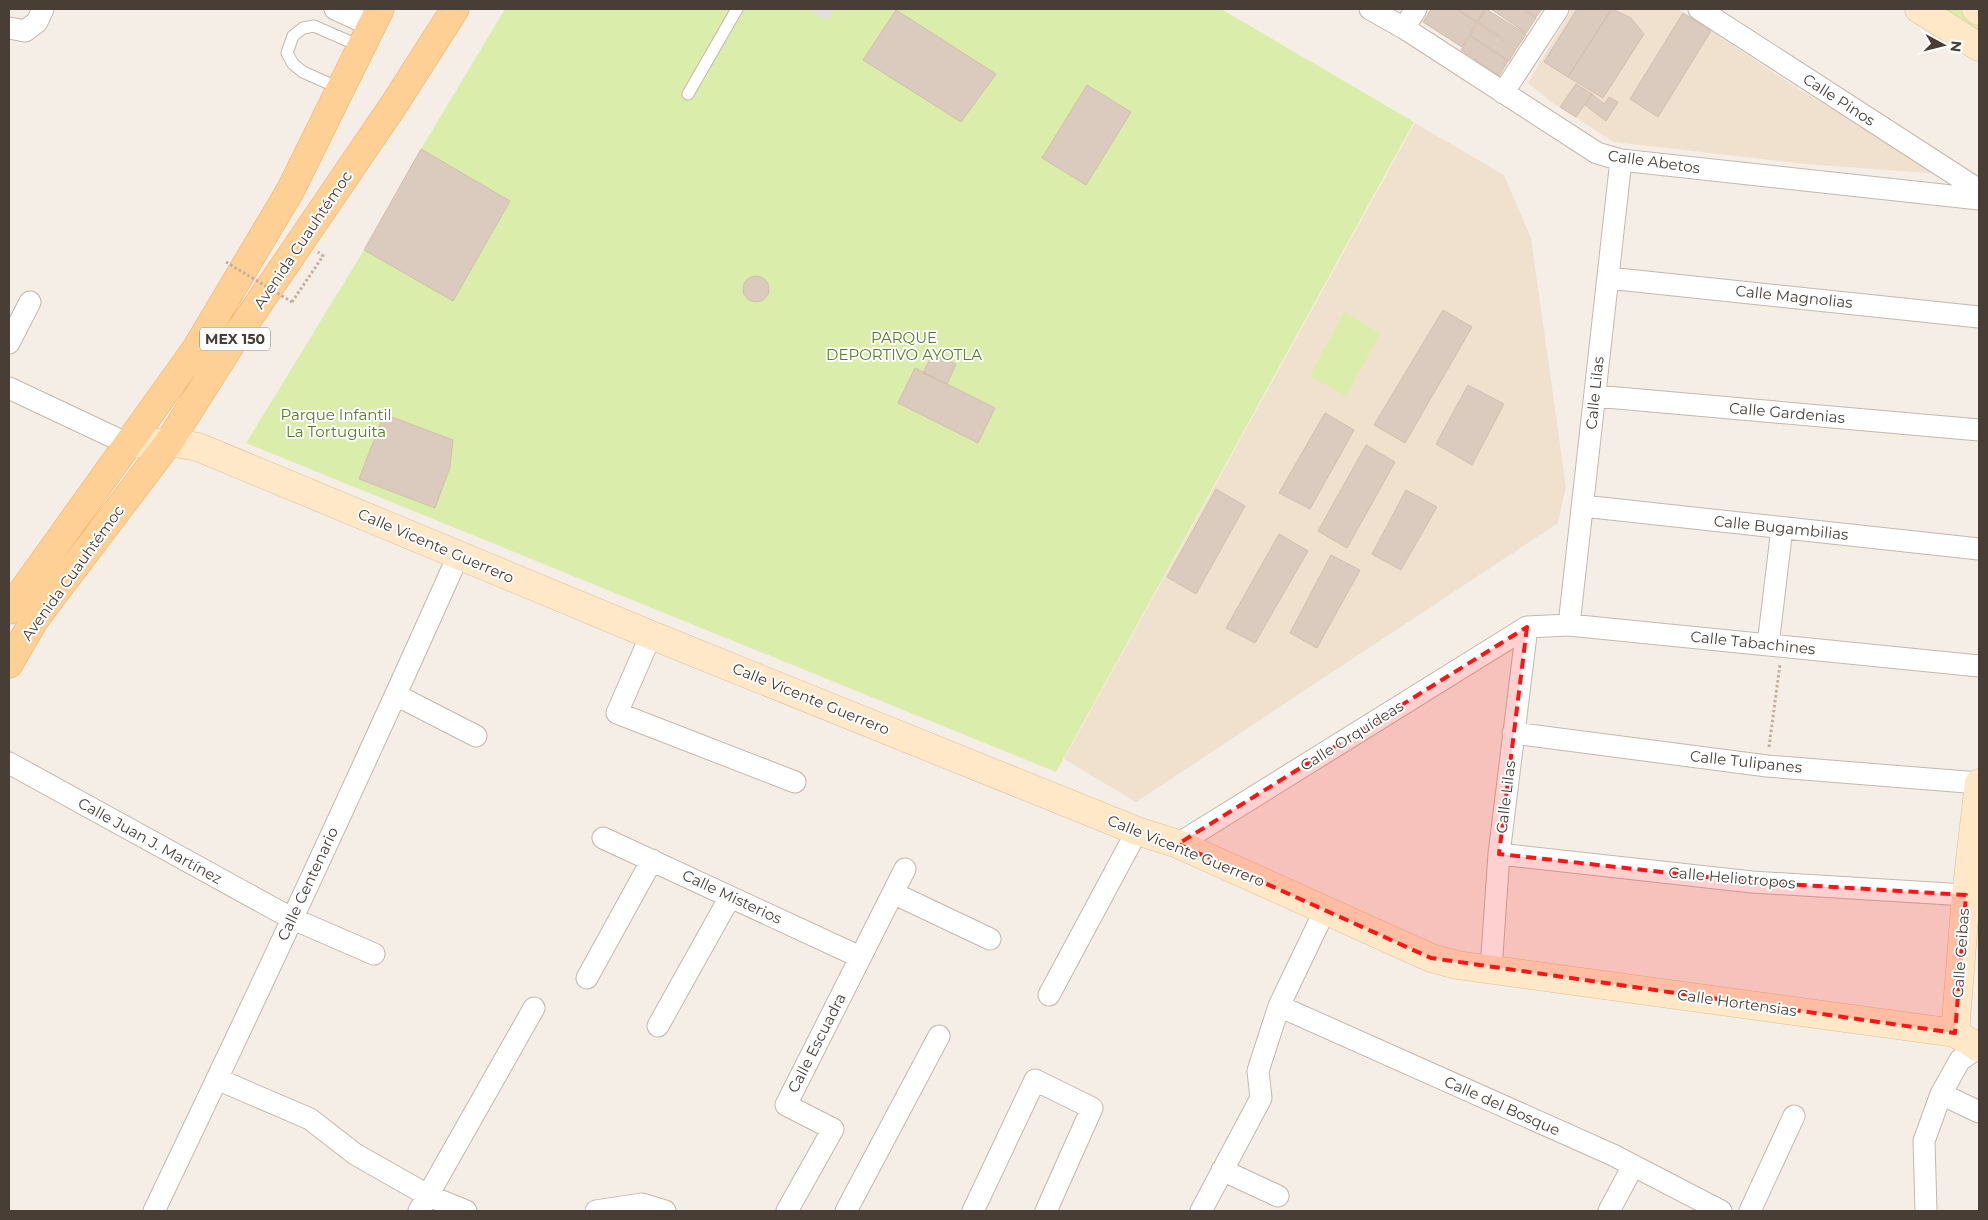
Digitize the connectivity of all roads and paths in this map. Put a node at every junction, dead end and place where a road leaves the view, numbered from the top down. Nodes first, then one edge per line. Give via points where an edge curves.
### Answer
1 (43, 9) edge
2 (335, 9) edge
3 (455, 9) edge
4 (737, 9) edge
5 (1370, 9) edge
6 (1416, 9) edge
7 (1558, 9) edge
8 (1699, 9) edge
9 (1919, 9) edge
10 (371, 27) edge
11 (1404, 28) junction
12 (17, 29) edge
13 (1979, 47) edge
14 (341, 89) junction
15 (1503, 93) junction
16 (688, 94) dead end
17 (1621, 160) junction
18 (1979, 190) edge
19 (1979, 199) edge
20 (317, 252) dead end
21 (226, 262) dead end
22 (1608, 278) junction
23 (30, 302) dead end
24 (1979, 317) edge
25 (9, 343) edge
26 (9, 388) edge
27 (1595, 396) junction
28 (1979, 430) edge
29 (169, 442) junction
30 (128, 444) junction
31 (1583, 506) junction
32 (1782, 528) junction
33 (1979, 549) edge
34 (458, 556) junction
35 (9, 610) edge
36 (1569, 625) junction
37 (1527, 626) junction
38 (651, 635) junction
39 (1775, 646) junction
40 (9, 664) edge
41 (1979, 666) edge
42 (396, 695) junction
43 (1513, 733) junction
44 (476, 736) dead end
45 (9, 763) edge
46 (1767, 766) junction
47 (795, 782) dead end
48 (1979, 783) edge
49 (1137, 831) junction
50 (603, 838) dead end
51 (1178, 844) junction
52 (1499, 854) junction
53 (652, 860) junction
54 (905, 869) dead end
55 (893, 894) junction
56 (1966, 894) junction
57 (730, 897) junction
58 (1325, 910) junction
59 (292, 918) junction
60 (990, 939) dead end
61 (374, 954) dead end
62 (860, 957) junction
63 (1491, 969) junction
64 (587, 978) dead end
65 (1049, 996) dead end
66 (1279, 1006) junction
67 (534, 1008) dead end
68 (658, 1026) dead end
69 (939, 1036) dead end
70 (1970, 1047) edge
71 (217, 1079) junction
72 (1940, 1094) junction
73 (1979, 1112) edge
74 (1794, 1116) dead end
75 (1634, 1166) junction
76 (1222, 1170) junction
77 (1278, 1196) dead end
78 (424, 1203) edge
79 (154, 1211) edge
80 (466, 1211) edge
81 (596, 1211) edge
82 (665, 1211) edge
83 (787, 1211) edge
84 (846, 1211) edge
85 (973, 1211) edge
86 (1046, 1211) edge
87 (1201, 1211) edge
88 (1609, 1211) edge
89 (1721, 1211) edge
90 (1750, 1211) edge
91 (1926, 1211) edge

1 - 12 street via 36,22
2 - 10 street
3 - 29 main road, Avenida Cuauhtémoc / MEX 150
4 - 16 lane
5 - 11 street, Calle Abetos
6 - 11 street
7 - 15 street
8 - 18 street, Calle Pinos
9 - 13 street
10 - 14 main road, MEX 150
10 - 14 lane via 314,26 303,28 293,36 287,53 293,64
11 - 15 street, Calle Abetos
14 - 30 main road, MEX 150 via 290,191 196,349
15 - 17 street, Calle Abetos via 1597,153
17 - 19 street, Calle Abetos
17 - 22 street, Calle Lilas
20 - 21 path, bridge via 323,256 292,302
22 - 24 street, Calle Magnolias
22 - 27 street, Calle Lilas
23 - 25 street
26 - 30 street
27 - 28 street, Calle Gardenias
27 - 31 street, Calle Lilas
29 - 30 street, Calle Vicente Guerrero
29 - 34 street, Calle Vicente Guerrero via 198,447
29 - 40 main road, Avenida Cuauhtémoc / MEX 150 via 35,619
30 - 35 main road, MEX 150
31 - 32 street, Calle Bugambilias
31 - 36 street, Calle Lilas
32 - 33 street, Calle Bugambilias
32 - 39 street
34 - 38 street, Calle Vicente Guerrero
34 - 42 street, Calle Centenario
36 - 37 street, Calle Tabachines
36 - 39 street, Calle Tabachines
37 - 43 street, Calle Lilas
37 - 51 street, Calle Orquídeas
38 - 47 street via 617,713
38 - 49 street, Calle Vicente Guerrero
39 - 41 street, Calle Tabachines
39 - 46 path
42 - 44 street
42 - 59 street, Calle Centenario
43 - 46 street, Calle Tulipanes
43 - 52 street, Calle Lilas
45 - 59 street, Calle Juan J. Martínez
46 - 48 street, Calle Tulipanes
48 - 56 street, Calle Ceibas
49 - 51 street, Calle Vicente Guerrero
49 - 65 street
50 - 53 street, Calle Misterios
51 - 58 street, Calle Vicente Guerrero
52 - 56 street, Calle Heliotropos via 1752,882
52 - 63 street, Calle Lilas
53 - 57 street, Calle Misterios
53 - 64 street
54 - 55 street
55 - 60 street
55 - 62 street
56 - 70 street, Calle Ceibas
57 - 62 street, Calle Misterios
57 - 68 street
58 - 63 street, Calle Vicente Guerrero via 1431,958
58 - 66 street
59 - 61 street, Calle Juan J. Martínez
59 - 71 street, Calle Centenario
62 - 83 street, Calle Escuadra via 786,1105 833,1129
63 - 70 street, Calle Hortensias
66 - 75 street, Calle del Bosque
66 - 76 street via 1258,1071 1261,1098
67 - 78 street
69 - 84 street
70 - 72 street
71 - 78 street via 310,1119
71 - 79 street, Calle Centenario
72 - 73 street
72 - 91 street via 1924,1141
74 - 90 street
75 - 88 street
75 - 89 street, Calle del Bosque
76 - 77 street
76 - 87 street
78 - 80 street
81 - 82 street via 642,1204
85 - 86 street via 1035,1080 1092,1108

